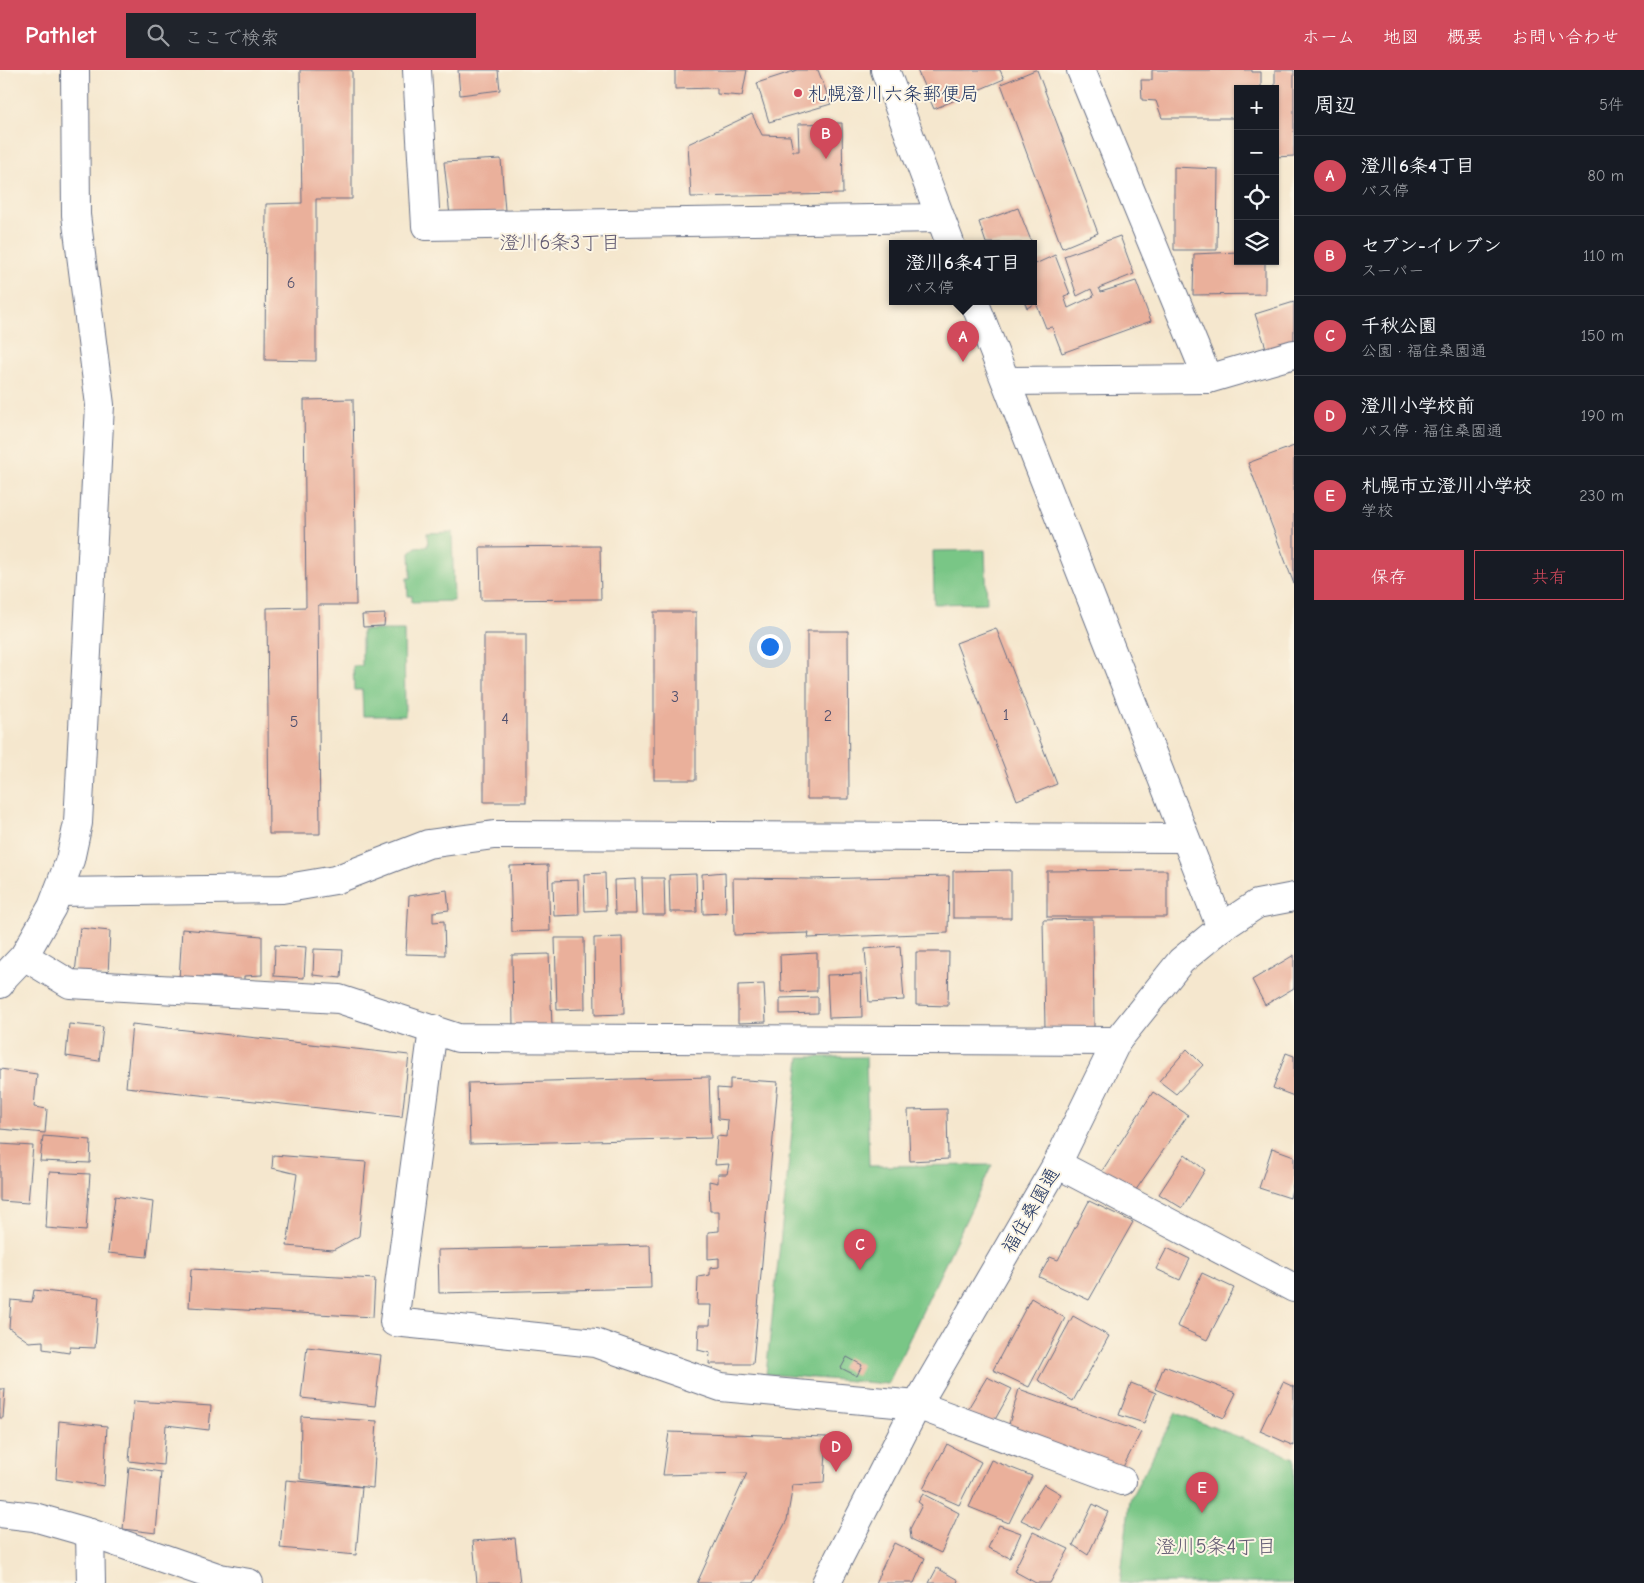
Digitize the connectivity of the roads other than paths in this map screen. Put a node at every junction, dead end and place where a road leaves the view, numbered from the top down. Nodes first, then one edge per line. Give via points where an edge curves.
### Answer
1 (75, 70) edge
2 (417, 70) edge
3 (884, 70) edge
4 (1081, 70) edge
5 (940, 218) junction
6 (949, 240) edge
7 (976, 305) edge
8 (1294, 354) edge
9 (1208, 379) junction
10 (1006, 381) junction
11 (1185, 838) junction
12 (58, 892) junction
13 (1294, 897) edge
14 (1221, 928) junction
15 (24, 956) junction
16 (0, 984) edge
17 (433, 1029) junction
18 (1117, 1041) junction
19 (1057, 1164) junction
20 (1294, 1288) edge
21 (917, 1405) junction
22 (1122, 1482) dead end
23 (0, 1513) edge
24 (90, 1533) junction
25 (91, 1583) edge
26 (249, 1583) edge
27 (826, 1583) edge

1 - 12 street via 76,215 100,405 78,823 70,860
2 - 5 street via 426,226
3 - 5 street
4 - 9 street
5 - 6 street
7 - 10 street
8 - 9 street
9 - 10 street
10 - 11 street
11 - 12 street via 494,835 428,844 335,880 282,889
11 - 14 street
12 - 15 street
13 - 14 street, 福住桑園通 via 1257,904
14 - 18 street, 福住桑園通 via 1180,961
15 - 16 street
15 - 17 street via 70,984 339,999
17 - 18 street via 458,1038
17 - 21 street via 394,1322 595,1343 721,1387
18 - 19 street, 福住桑園通
19 - 20 street
19 - 21 street, 福住桑園通
21 - 22 street
21 - 27 street, 福住桑園通
23 - 24 street via 34,1516
24 - 25 street
24 - 26 street via 220,1578

